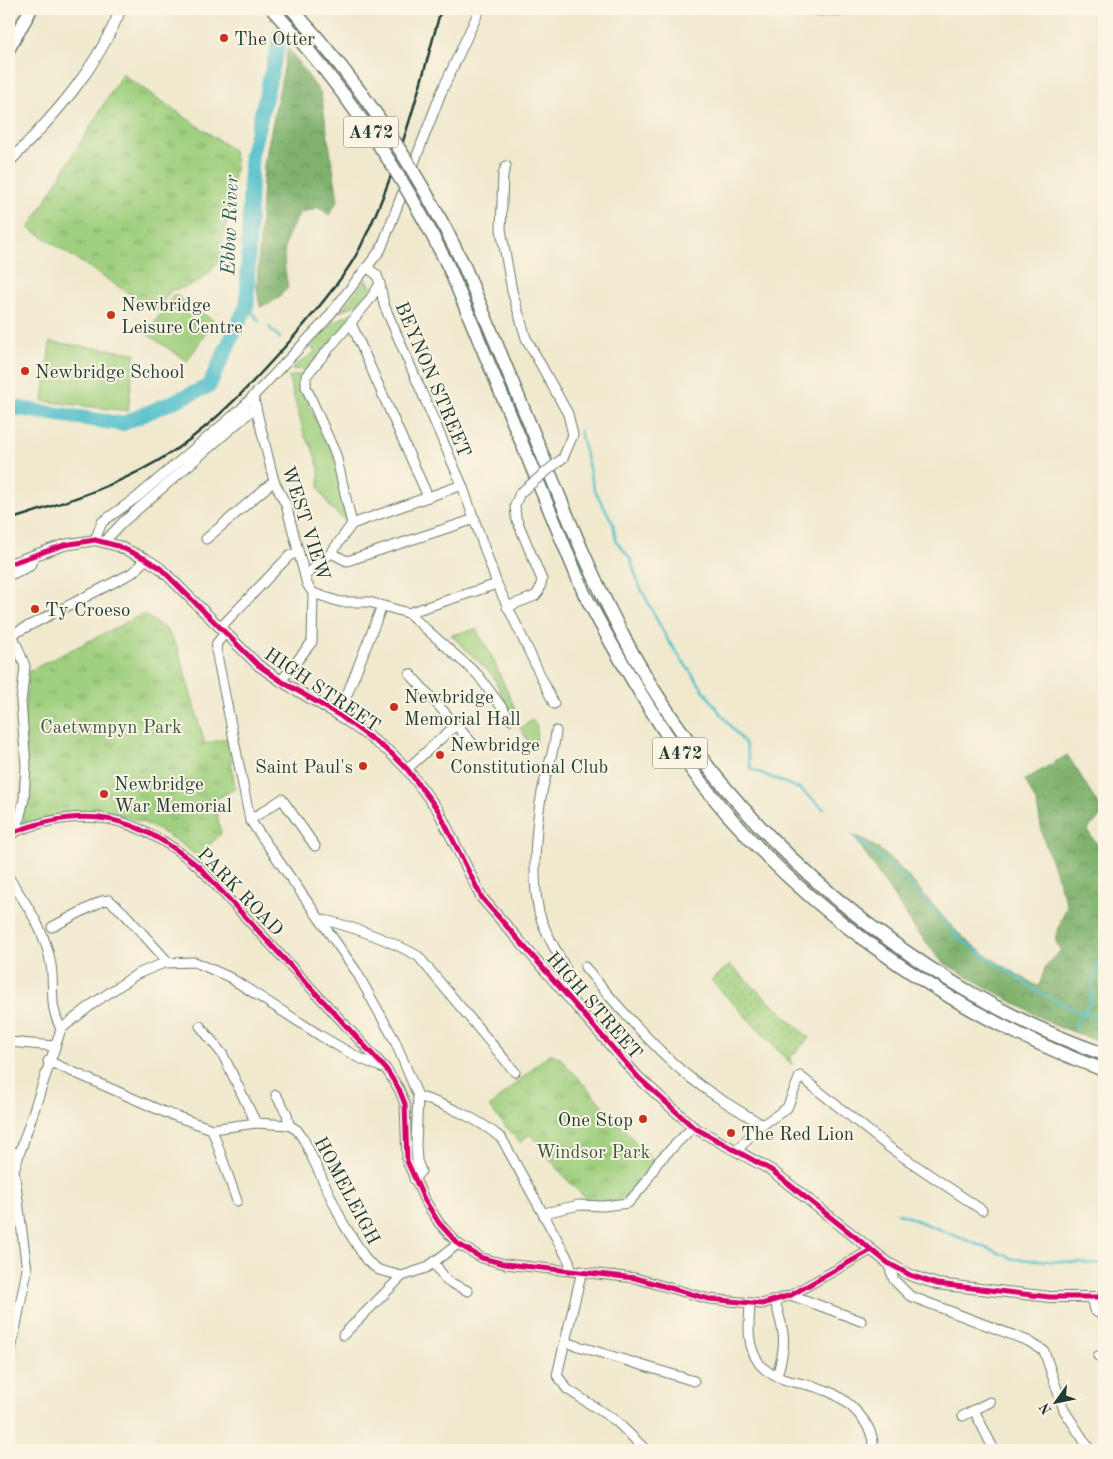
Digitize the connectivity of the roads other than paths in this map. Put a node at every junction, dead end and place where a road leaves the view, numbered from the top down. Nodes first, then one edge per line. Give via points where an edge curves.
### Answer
1 (31, 9) edge
2 (121, 9) edge
3 (272, 9) edge
4 (292, 9) edge
5 (480, 9) edge
6 (9, 48) edge
7 (9, 162) edge
8 (506, 166) dead end
9 (368, 268) junction
10 (380, 284) junction
11 (351, 323) junction
12 (253, 396) junction
13 (256, 407) junction
14 (274, 481) junction
15 (462, 485) junction
16 (428, 497) junction
17 (475, 519) junction
18 (352, 524) junction
19 (206, 539) dead end
20 (100, 541) junction
21 (298, 552) junction
22 (331, 553) junction
23 (34, 556) junction
24 (146, 558) junction
25 (9, 564) edge
26 (9, 575) edge
27 (305, 576) junction
28 (497, 584) junction
29 (313, 593) junction
30 (382, 606) junction
31 (507, 607) junction
32 (408, 614) junction
33 (222, 630) junction
34 (10, 632) edge
35 (410, 674) dead end
36 (281, 681) junction
37 (554, 704) dead end
38 (340, 714) junction
39 (511, 720) dead end
40 (456, 725) junction
41 (556, 731) dead end
42 (472, 744) dead end
43 (407, 769) junction
44 (250, 820) junction
45 (12, 833) edge
46 (315, 846) dead end
47 (9, 878) edge
48 (320, 919) junction
49 (52, 927) dead end
50 (168, 962) junction
51 (584, 967) dead end
52 (567, 997) junction
53 (200, 1026) dead end
54 (61, 1029) junction
55 (9, 1042) edge
56 (54, 1046) junction
57 (1104, 1054) edge
58 (48, 1061) junction
59 (386, 1069) junction
60 (1104, 1070) edge
61 (515, 1072) dead end
62 (276, 1096) dead end
63 (418, 1096) junction
64 (256, 1124) junction
65 (289, 1125) junction
66 (763, 1125) junction
67 (693, 1127) junction
68 (212, 1129) junction
69 (9, 1150) edge
70 (737, 1151) junction
71 (18, 1154) junction
72 (414, 1179) junction
73 (237, 1201) dead end
74 (982, 1210) dead end
75 (544, 1213) junction
76 (458, 1244) junction
77 (871, 1250) junction
78 (434, 1263) junction
79 (888, 1263) junction
80 (571, 1270) junction
81 (582, 1271) junction
82 (402, 1276) junction
83 (468, 1291) dead end
84 (791, 1295) junction
85 (1091, 1297) junction
86 (1104, 1297) edge
87 (775, 1301) junction
88 (750, 1304) junction
89 (1104, 1317) edge
90 (861, 1321) dead end
91 (343, 1335) dead end
92 (565, 1342) junction
93 (9, 1360) edge
94 (777, 1376) junction
95 (694, 1381) dead end
96 (990, 1402) dead end
97 (974, 1410) junction
98 (963, 1416) dead end
99 (646, 1450) edge
100 (873, 1450) edge
101 (994, 1450) edge
102 (1090, 1450) edge

1 - 6 main road
2 - 7 street via 95,63 48,121
3 - 60 main road, A472, bridge via 356,110 426,221 450,270 584,592 610,644 685,761 754,841 811,896 857,934 910,972 981,1015
4 - 57 main road, A472, bridge via 347,72 390,131 439,213 610,611 648,680 697,752 798,865 882,934 979,996 1041,1028
5 - 9 street via 441,93 380,249
8 - 31 street, bridge via 501,229 512,291 526,338 568,414 574,435 563,458 520,493 516,518 542,580 535,596
9 - 10 street via 377,275
9 - 12 street via 326,321
10 - 11 street
10 - 15 street, BEYNON STREET via 384,304
11 - 16 street
11 - 18 street via 306,376 306,387 336,455
12 - 13 street, WEST VIEW
12 - 20 street via 217,431 102,522
13 - 14 street, WEST VIEW
13 - 20 street
14 - 19 street
14 - 21 street, WEST VIEW via 286,505
15 - 16 street
15 - 17 street, BEYNON STREET
16 - 18 street
17 - 22 street via 347,560
17 - 28 street, BEYNON STREET
18 - 22 street
20 - 23 street, HIGH STREET via 64,545
20 - 24 street, HIGH STREET
21 - 27 street, WEST VIEW
21 - 33 street via 289,556
22 - 27 street
23 - 25 street, HIGH STREET
23 - 26 street via 29,566
24 - 33 street, HIGH STREET
24 - 34 street via 132,573
27 - 29 street, WEST VIEW
28 - 31 street, BEYNON STREET
28 - 32 street
29 - 30 street via 340,602 369,602
29 - 36 street, WEST VIEW via 312,642
30 - 32 street
30 - 38 street
31 - 37 street, BEYNON STREET
32 - 39 street via 478,674
33 - 36 street, HIGH STREET via 258,665
33 - 44 street via 216,646
34 - 45 street via 24,666 21,702 26,766 24,799
35 - 40 street
36 - 38 street, HIGH STREET
38 - 43 street, HIGH STREET via 392,753
40 - 42 street
40 - 43 street
41 - 52 street via 537,828 535,883 549,940 573,985
43 - 52 street, HIGH STREET via 438,810 482,898
44 - 46 street via 282,799
44 - 48 street
45 - 59 street, PARK ROAD via 63,819 96,817 134,825 171,844 199,867
47 - 54 street via 43,934 52,966 53,1013
48 - 61 street via 352,927 418,956
48 - 63 street via 356,971 395,1041
49 - 50 street via 109,900
50 - 54 street via 137,974
50 - 59 street via 196,962 229,978 320,1036
51 - 66 street via 625,1015 672,1062 715,1096
52 - 67 street, HIGH STREET via 638,1077
53 - 64 street via 223,1055
54 - 56 street
55 - 56 street
56 - 58 street
58 - 68 street, HOMELEIGH via 164,1112
58 - 71 street
59 - 72 street, PARK ROAD via 405,1104 407,1161
62 - 65 street, HOMELEIGH via 287,1114
63 - 72 street via 416,1144 421,1171
63 - 75 street via 448,1106 490,1128 502,1139
64 - 65 street, HOMELEIGH
64 - 68 street, HOMELEIGH
65 - 82 street, HOMELEIGH via 304,1140 343,1222 367,1261 379,1270
66 - 70 street
66 - 74 street via 787,1108 800,1076 890,1148
67 - 70 street, HIGH STREET
67 - 75 street via 662,1158 628,1203 579,1204
68 - 73 street
69 - 71 street
70 - 77 street, HIGH STREET via 771,1170
71 - 93 street via 14,1170 27,1270
72 - 76 street, PARK ROAD via 439,1223
75 - 80 street
76 - 78 street
76 - 80 street, PARK ROAD via 482,1258 505,1264
77 - 79 street, HIGH STREET
77 - 84 street, PARK ROAD
78 - 82 street
78 - 83 street via 447,1281
79 - 85 street, HIGH STREET via 937,1284 1050,1297
79 - 102 street via 894,1280 910,1296 1028,1341 1044,1351 1064,1410
80 - 81 street, PARK ROAD
81 - 88 street, PARK ROAD via 635,1278 709,1299
81 - 92 street
82 - 91 street
84 - 87 street, PARK ROAD
84 - 90 street
85 - 86 street, HIGH STREET
85 - 89 street via 1094,1310
87 - 88 street, PARK ROAD
87 - 94 street via 785,1334
88 - 94 street via 748,1336 752,1351 760,1364
92 - 95 street
92 - 99 street via 557,1374 567,1390 616,1421
94 - 100 street via 827,1390 843,1401 862,1418
96 - 97 street
97 - 98 street
97 - 101 street

